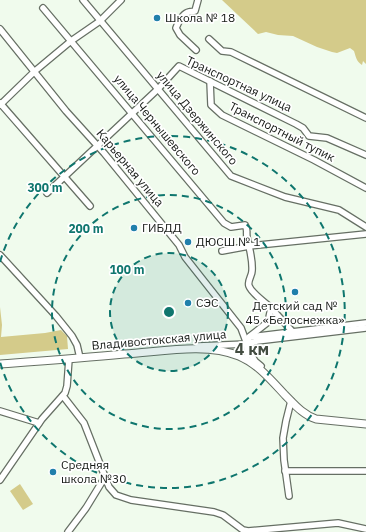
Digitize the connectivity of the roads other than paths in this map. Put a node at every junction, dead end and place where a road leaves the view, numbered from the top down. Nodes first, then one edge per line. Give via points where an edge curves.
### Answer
1 (83, 0) edge
2 (121, 0) edge
3 (198, 0) edge
4 (43, 8) dead end
5 (100, 21) junction
6 (0, 29) edge
7 (209, 39) dead end
8 (71, 41) junction
9 (196, 50) dead end
10 (35, 71) junction
11 (210, 81) junction
12 (158, 89) junction
13 (0, 104) edge
14 (132, 113) junction
15 (366, 118) edge
16 (97, 145) junction
17 (366, 155) edge
18 (64, 176) junction
19 (366, 188) edge
20 (47, 193) dead end
21 (90, 206) dead end
22 (366, 226) edge
23 (366, 234) edge
24 (249, 246) junction
25 (222, 251) dead end
26 (0, 255) edge
27 (271, 308) junction
28 (366, 323) edge
29 (366, 328) edge
30 (292, 331) junction
31 (249, 337) junction
32 (247, 346) junction
33 (188, 349) junction
34 (80, 358) junction
35 (69, 359) junction
36 (246, 360) junction
37 (0, 364) edge
38 (276, 385) junction
39 (63, 396) junction
40 (292, 401) junction
41 (0, 411) edge
42 (39, 423) junction
43 (366, 424) edge
44 (286, 471) junction
45 (366, 471) edge
46 (105, 477) junction
47 (0, 480) edge
48 (289, 496) dead end
49 (366, 529) edge
50 (68, 532) edge

1 - 5 street, улица Дзержинского
2 - 5 street
3 - 9 street via 195,11 185,14 176,28
4 - 8 street, улица Чернышевского
5 - 8 street
5 - 12 street, улица Дзержинского
6 - 10 street, Карьерная улица
7 - 15 street via 222,51 232,52
8 - 10 street
8 - 14 street, улица Чернышевского
10 - 13 street
10 - 16 street, Карьерная улица
11 - 12 street, Транспортная улица via 179,66
11 - 17 street, Транспортная улица via 296,124 309,136 327,138
11 - 19 street, Транспортный тупик via 211,105 222,115
12 - 14 street, Транспортная улица
12 - 22 street, улица Дзержинского via 232,177 285,197 340,210
13 - 18 street
14 - 16 street, Транспортная улица
14 - 24 street, улица Чернышевского via 224,223 231,227 247,227
16 - 18 street, Транспортная улица
16 - 32 street, Карьерная улица via 179,244 185,257 241,328
18 - 20 street, Транспортная улица
18 - 21 street
23 - 24 street
24 - 25 street
24 - 27 street via 252,272 249,287
26 - 34 street via 72,336
27 - 30 street
27 - 31 street via 268,322
28 - 30 street
29 - 32 street, Владивостокская улица via 257,340
30 - 31 street
31 - 32 street
32 - 33 street, Владивостокская улица via 207,345
32 - 36 street, Карьерная улица
32 - 38 street, Карьерная улица
33 - 34 main road, Владивостокская улица
33 - 36 main road via 222,351
34 - 35 main road, Владивостокская улица
35 - 37 main road, Владивостокская улица
35 - 39 street via 67,386
36 - 38 main road
38 - 40 main road
39 - 42 street
39 - 46 street via 84,423
40 - 43 main road via 303,412 316,419
40 - 44 street via 283,438
41 - 42 street
42 - 47 street
44 - 45 street
44 - 48 street
46 - 49 street via 116,495 147,503 214,512 248,532 338,523
46 - 50 street

